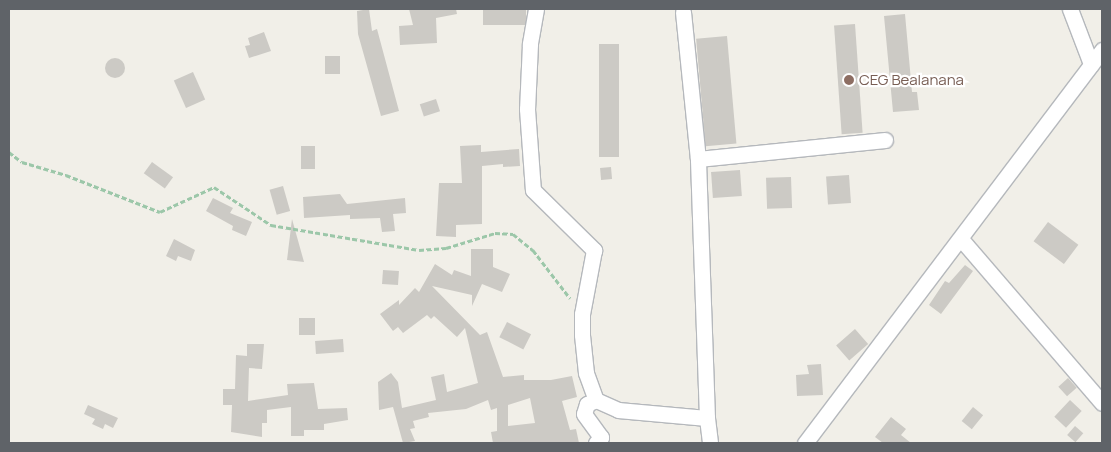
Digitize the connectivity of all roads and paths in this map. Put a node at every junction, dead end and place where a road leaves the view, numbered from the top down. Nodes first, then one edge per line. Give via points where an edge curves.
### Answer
1 (536, 9) edge
2 (1070, 9) edge
3 (683, 12) dead end
4 (1102, 50) edge
5 (1090, 64) junction
6 (885, 140) dead end
7 (9, 152) edge
8 (698, 159) junction
9 (961, 238) junction
10 (582, 314) junction
11 (596, 400) junction
12 (1102, 403) edge
13 (707, 418) junction
14 (596, 443) edge
15 (710, 443) edge
16 (805, 443) edge

1 - 10 street via 530,44 527,109 533,190 594,250
2 - 5 street
3 - 8 street
4 - 5 street
5 - 9 street
6 - 8 street
7 - 10 path via 22,162 66,175 160,212 214,187 272,224 419,250 446,248 495,233 512,234 533,250
8 - 13 street
9 - 12 street
9 - 16 street
10 - 11 street via 586,373
11 - 13 street via 618,410
11 - 14 street via 587,404 584,414 601,437
13 - 15 street

